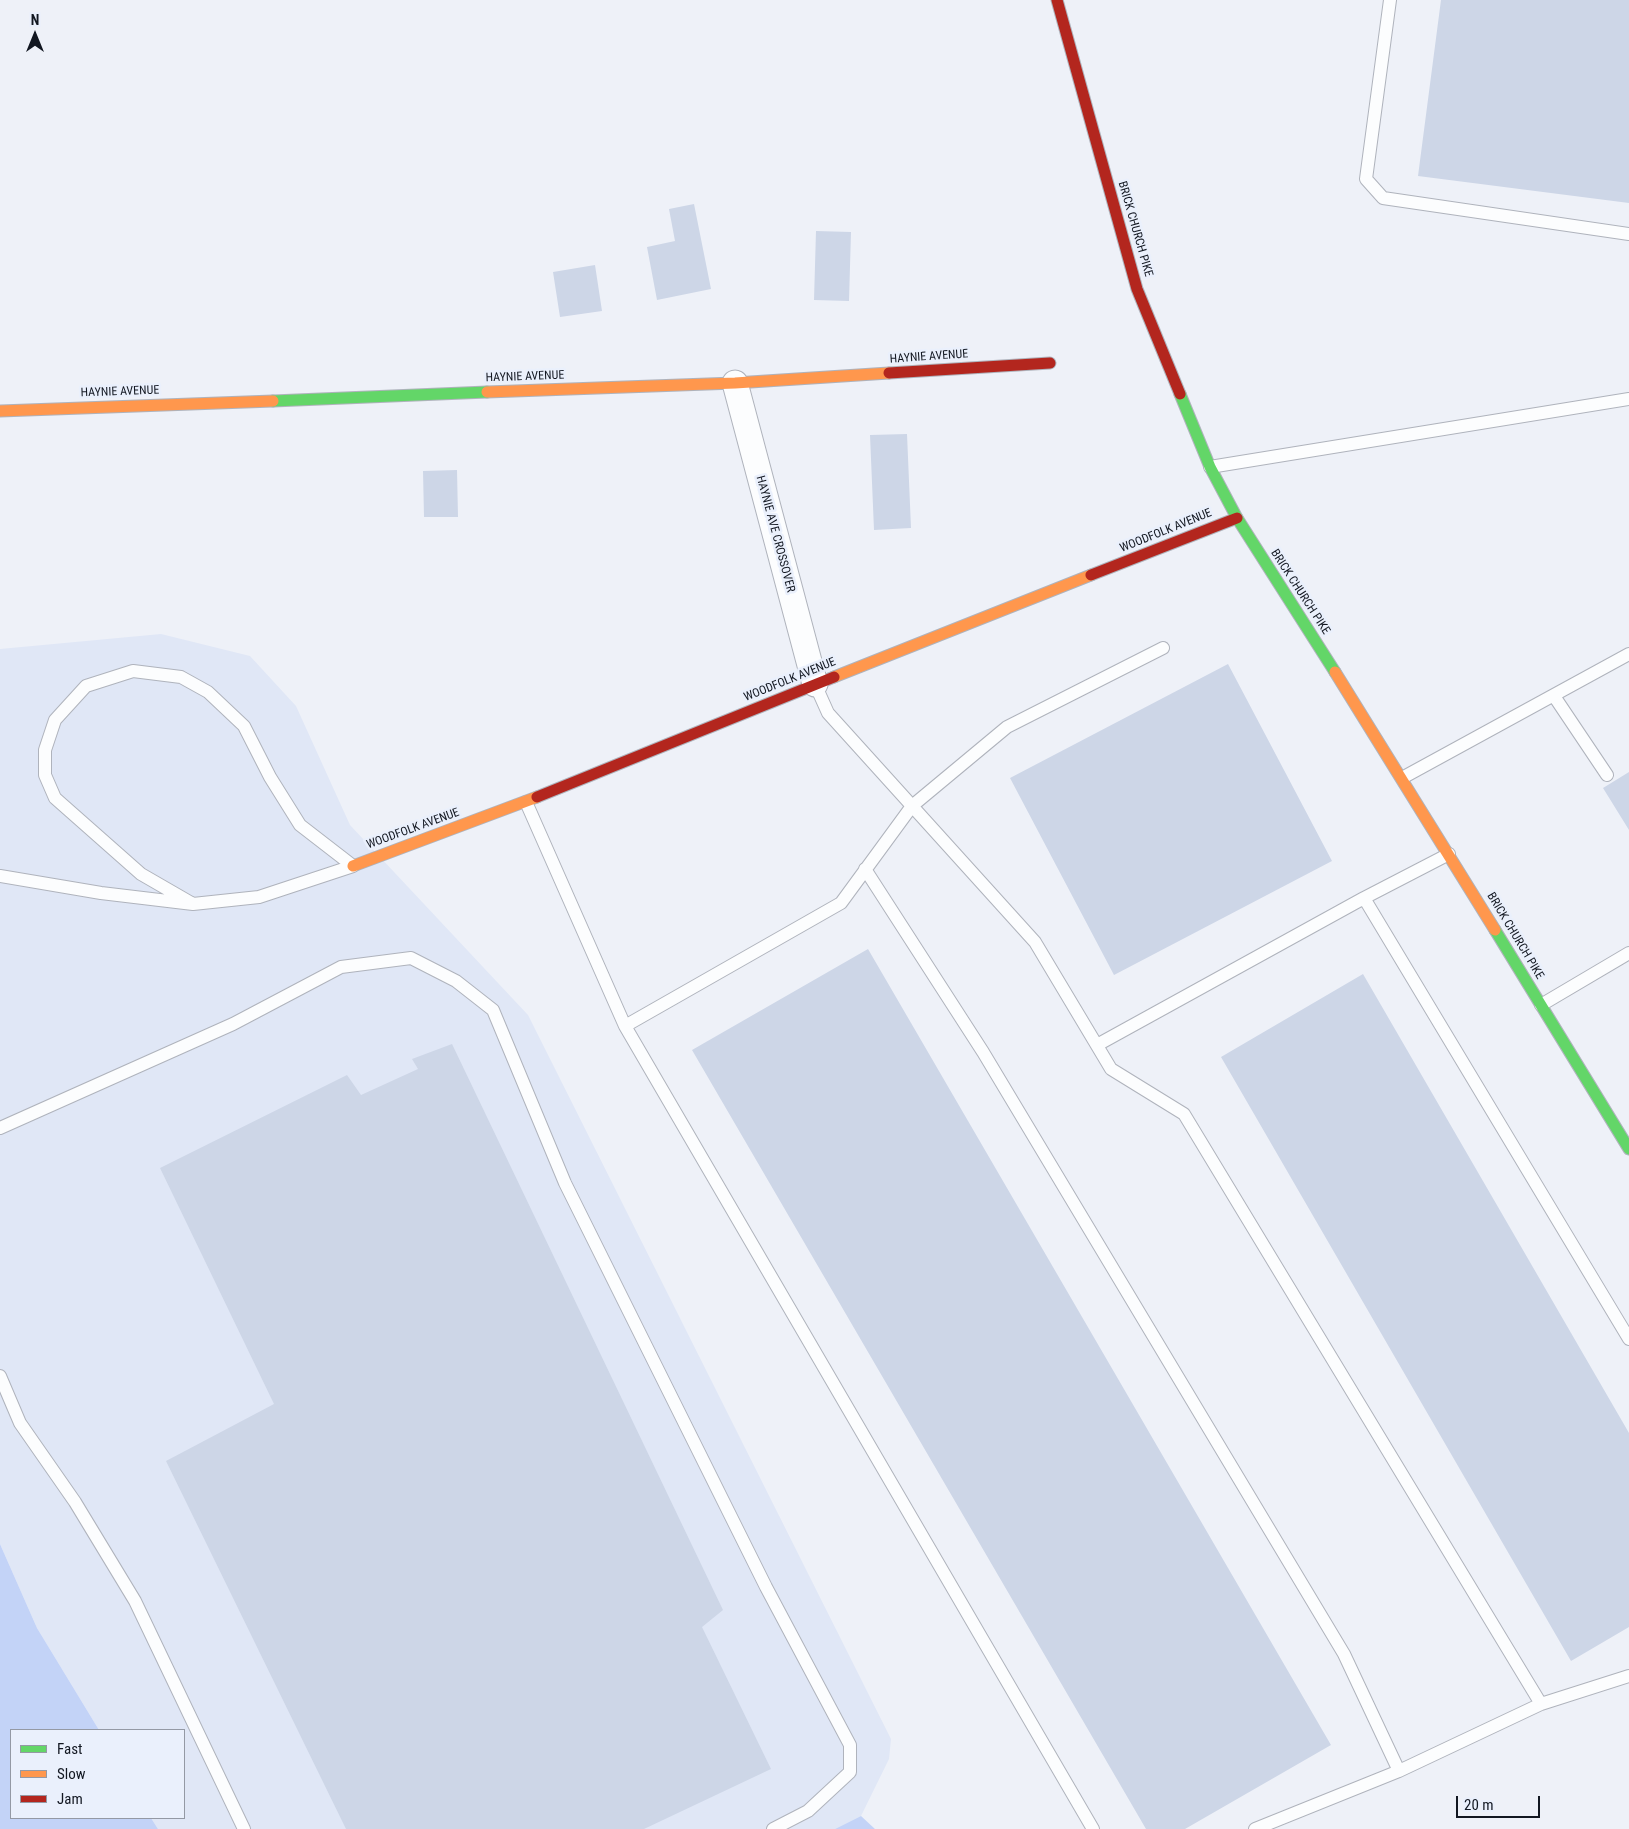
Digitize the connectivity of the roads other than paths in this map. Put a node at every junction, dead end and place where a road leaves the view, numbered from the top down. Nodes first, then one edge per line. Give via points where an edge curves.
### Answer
1 (1057, 0) edge
2 (1390, 0) edge
3 (1629, 234) edge
4 (1050, 363) dead end
5 (735, 383) junction
6 (1629, 399) edge
7 (0, 411) edge
8 (1210, 467) junction
9 (1236, 518) junction
10 (1164, 648) dead end
11 (1629, 654) edge
12 (815, 684) junction
13 (1554, 696) junction
14 (1607, 775) dead end
15 (1402, 778) junction
16 (526, 802) junction
17 (912, 806) junction
18 (1449, 854) junction
19 (353, 866) junction
20 (865, 869) junction
21 (0, 876) edge
22 (1364, 898) junction
23 (193, 904) junction
24 (1629, 953) edge
25 (1541, 1005) junction
26 (624, 1026) junction
27 (1097, 1045) junction
28 (0, 1128) edge
29 (1629, 1150) edge
30 (1629, 1338) edge
31 (0, 1376) edge
32 (1629, 1676) edge
33 (1541, 1704) junction
34 (1399, 1771) junction
35 (244, 1829) edge
36 (773, 1829) edge
37 (1093, 1829) edge
38 (1255, 1829) edge

1 - 8 street, BRICK CHURCH PIKE via 1137,288
2 - 3 lane via 1366,178 1383,198
4 - 5 street, HAYNIE AVENUE
5 - 7 street, HAYNIE AVENUE
5 - 12 street, HAYNIE AVE CROSSOVER
6 - 8 lane
8 - 9 street, BRICK CHURCH PIKE
9 - 12 street, WOODFOLK AVENUE
9 - 15 street, BRICK CHURCH PIKE
10 - 17 lane via 1006,727
11 - 13 lane
12 - 16 street, WOODFOLK AVENUE
12 - 17 lane via 828,713
13 - 14 lane
13 - 15 lane
15 - 18 street, BRICK CHURCH PIKE
16 - 19 street, WOODFOLK AVENUE
16 - 26 lane
17 - 20 lane
17 - 27 lane via 1035,942
18 - 22 lane
18 - 25 street, BRICK CHURCH PIKE
19 - 23 lane via 259,897
19 - 23 lane via 300,825 244,726 208,692 181,677 133,671 86,686 55,720 45,750 46,775 55,798 141,874
20 - 26 lane via 841,903
20 - 34 lane via 983,1052 1344,1654
21 - 23 lane
22 - 27 lane
22 - 30 lane
24 - 25 lane
25 - 29 street, BRICK CHURCH PIKE
26 - 37 lane
27 - 33 lane via 1111,1069 1184,1114
28 - 36 lane via 233,1024 341,967 411,958 456,981 493,1010 565,1183 766,1587 850,1745 850,1772 808,1812
31 - 35 lane via 20,1423 75,1502 135,1601
32 - 33 lane
33 - 34 lane
34 - 38 lane

